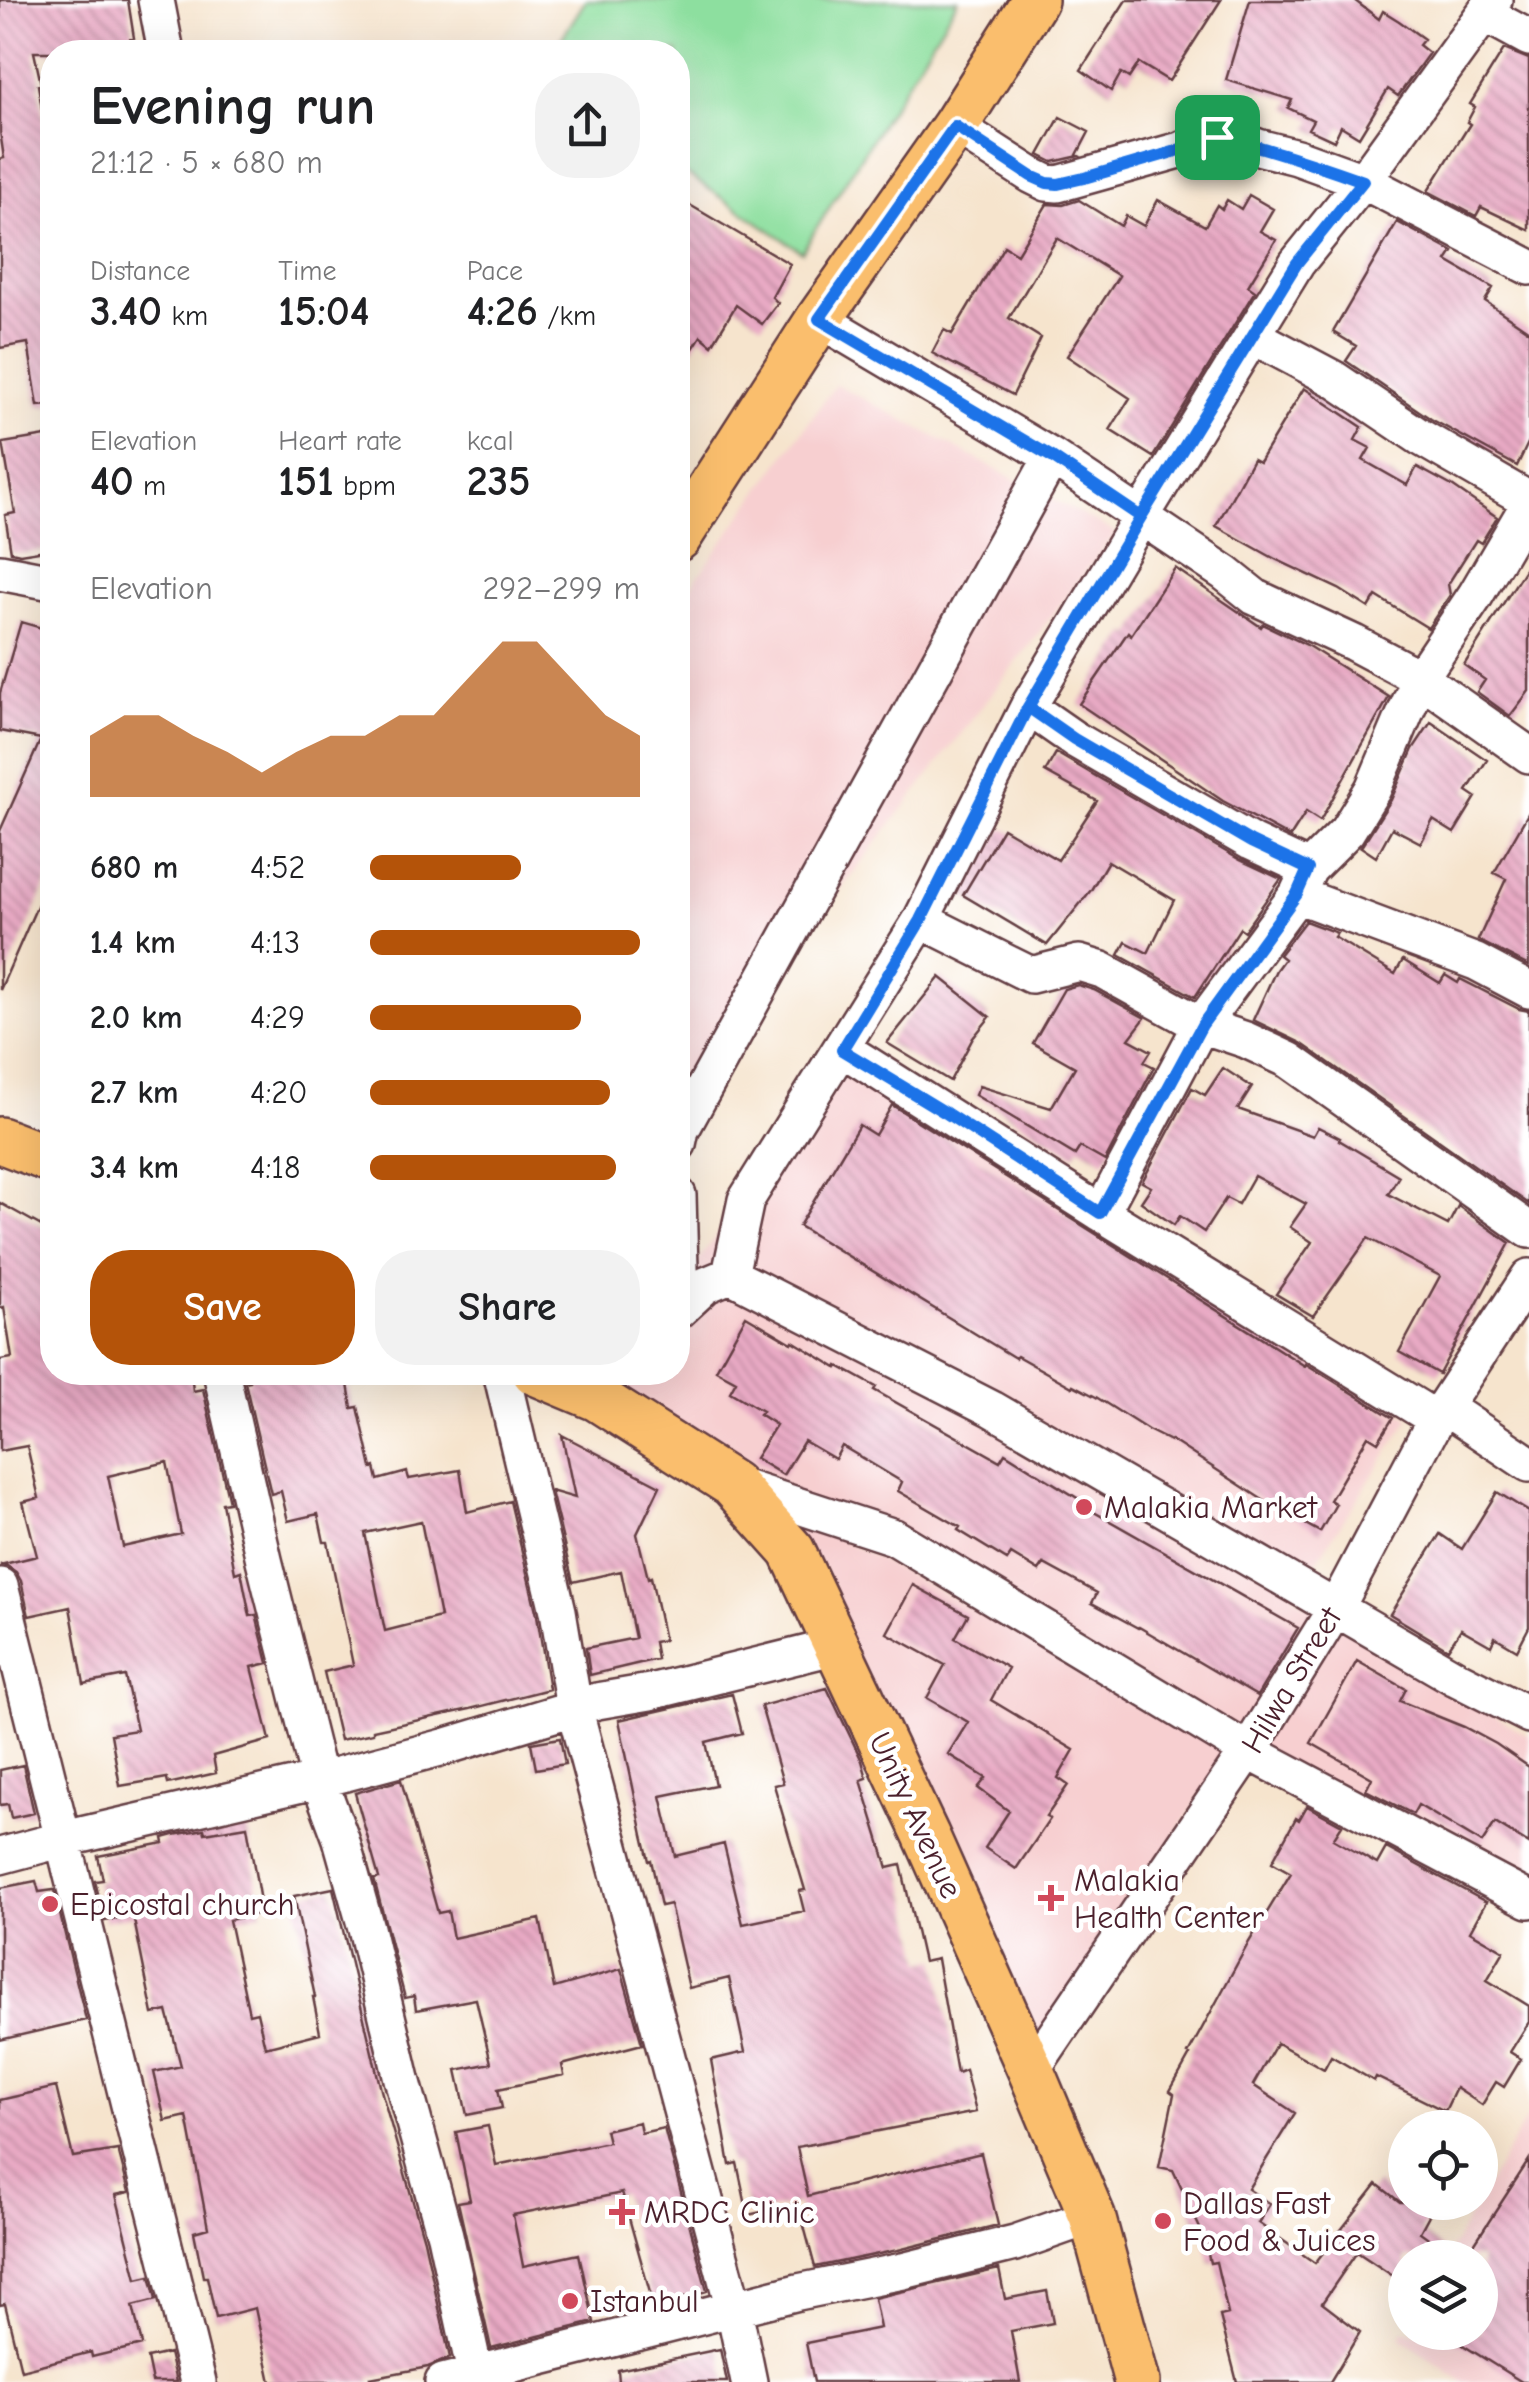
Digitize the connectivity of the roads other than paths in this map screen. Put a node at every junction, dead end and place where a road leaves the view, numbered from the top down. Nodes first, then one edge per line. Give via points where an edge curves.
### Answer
1 (156, 0) edge
2 (1035, 0) edge
3 (1490, 7) edge
4 (1529, 38) edge
5 (164, 40) edge
6 (955, 126) junction
7 (1363, 181) junction
8 (1529, 268) edge
9 (819, 319) junction
10 (1252, 336) junction
11 (1052, 457) junction
12 (1529, 502) edge
13 (690, 515) edge
14 (1141, 517) junction
15 (0, 572) edge
16 (40, 580) edge
17 (1420, 678) junction
18 (1028, 707) junction
19 (1529, 756) edge
20 (1303, 882) junction
21 (921, 920) junction
22 (1529, 990) edge
23 (1202, 1025) junction
24 (842, 1050) junction
25 (690, 1114) edge
26 (0, 1140) edge
27 (40, 1155) edge
28 (1100, 1213) junction
29 (1529, 1230) edge
30 (730, 1274) junction
31 (1529, 1277) edge
32 (690, 1299) edge
33 (224, 1385) edge
34 (504, 1385) edge
35 (606, 1385) edge
36 (1440, 1413) junction
37 (1529, 1464) edge
38 (732, 1484) junction
39 (0, 1586) edge
40 (1336, 1608) junction
41 (837, 1646) junction
42 (574, 1707) junction
43 (1529, 1715) edge
44 (1248, 1751) junction
45 (318, 1780) junction
46 (64, 1839) junction
47 (0, 1856) edge
48 (1529, 1900) edge
49 (1031, 2071) junction
50 (1092, 2216) junction
51 (734, 2309) junction
52 (465, 2379) edge
53 (198, 2382) edge
54 (750, 2382) edge
55 (1137, 2382) edge

1 - 5 street
2 - 6 main road
3 - 4 street
3 - 7 street
6 - 7 street via 1047,183 1232,136
6 - 9 main road
7 - 8 street
7 - 10 street via 1297,263
9 - 11 street
9 - 13 main road
10 - 12 street via 1334,379
10 - 14 street
11 - 14 street
11 - 25 street
12 - 17 street
14 - 17 street via 1255,597
14 - 18 street
15 - 16 street
17 - 19 street
17 - 20 street via 1372,789
18 - 20 street via 1251,842
18 - 21 street
20 - 22 street
20 - 23 street
21 - 23 street via 1031,976 1079,963 1102,970
21 - 24 street
23 - 28 street
23 - 29 street via 1289,1060
24 - 28 street
24 - 30 street via 746,1200
26 - 27 main road
28 - 36 street
30 - 32 street
30 - 40 street via 992,1409
31 - 36 street, Hilwa Street
33 - 45 street
34 - 42 street
35 - 38 main road, Unity Avenue
36 - 37 street
36 - 40 street, Hilwa Street
38 - 41 main road, Unity Avenue via 792,1551
38 - 44 street via 894,1536
39 - 46 street
40 - 43 street
40 - 44 street, Hilwa Street
41 - 42 street
41 - 49 main road, Unity Avenue
42 - 45 street
42 - 51 street
44 - 48 street
44 - 49 street, Hilwa Street
45 - 46 street
45 - 52 street via 342,1838 445,2235
46 - 47 street
46 - 53 street
49 - 50 main road, Unity Avenue
50 - 51 street via 1015,2243
50 - 55 main road, Unity Avenue
51 - 52 street
51 - 54 street

